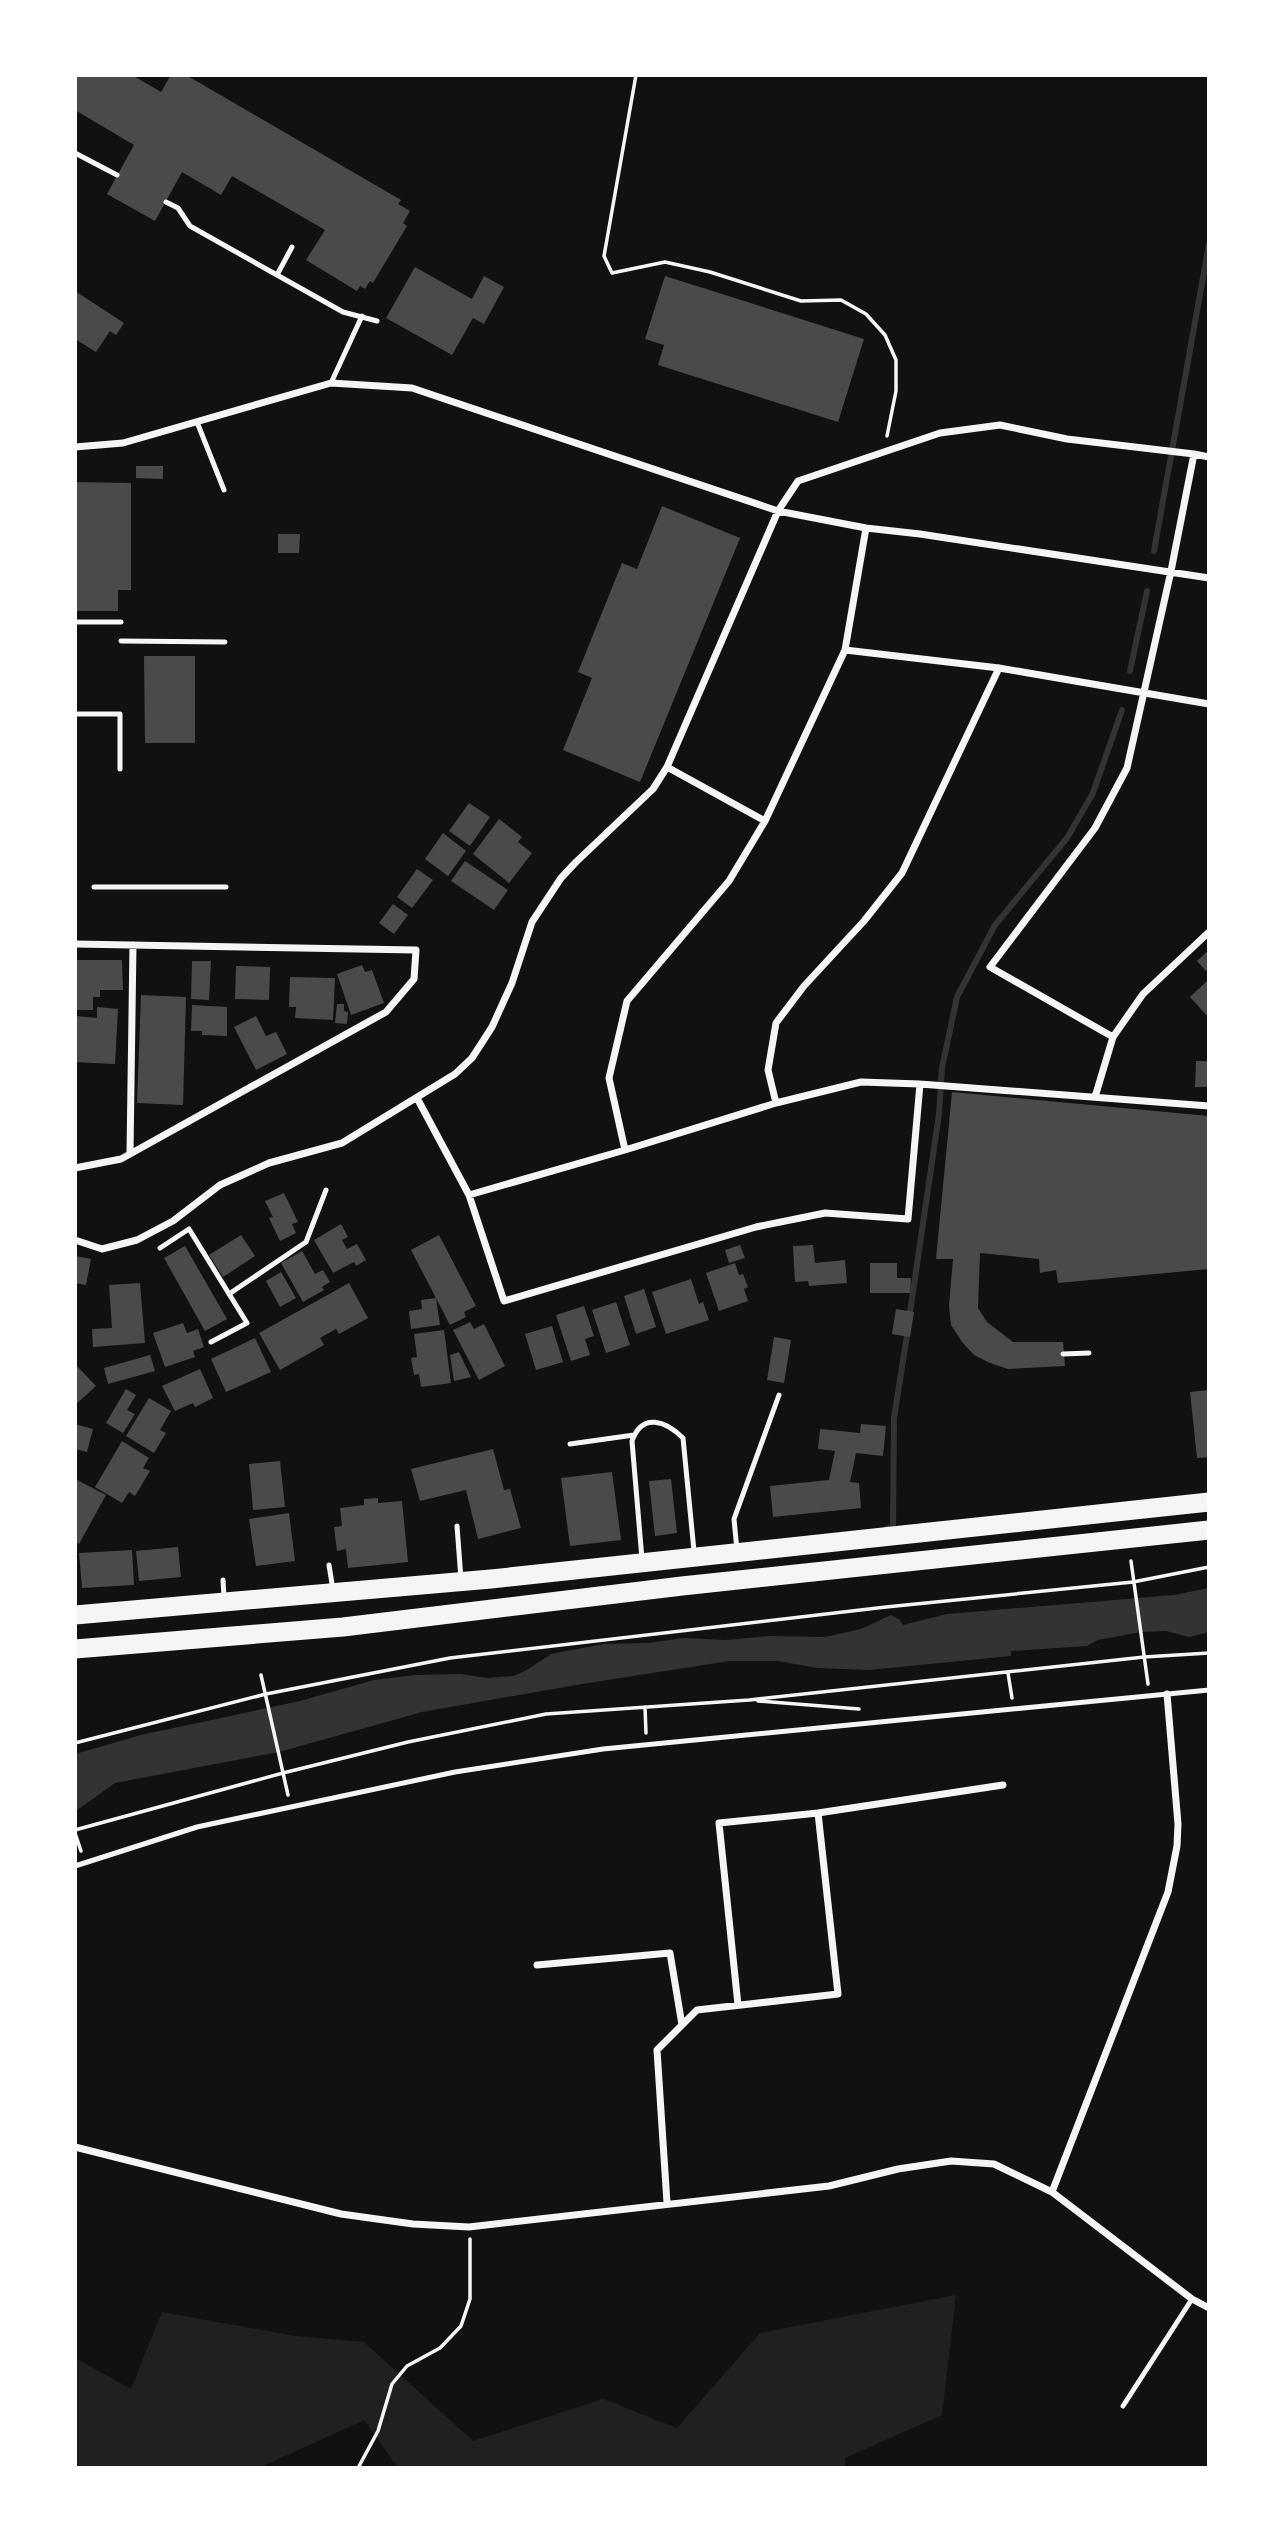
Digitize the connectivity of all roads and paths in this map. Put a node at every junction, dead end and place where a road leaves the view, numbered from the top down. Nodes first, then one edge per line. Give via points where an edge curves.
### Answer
1 (636, 75) edge
2 (75, 153) edge
3 (117, 175) dead end
4 (166, 202) dead end
5 (292, 247) dead end
6 (276, 275) junction
7 (362, 316) junction
8 (377, 321) dead end
9 (331, 383) junction
10 (197, 422) junction
11 (75, 447) edge
12 (884, 452) junction
13 (1190, 453) junction
14 (1209, 457) edge
15 (224, 489) dead end
16 (778, 511) junction
17 (866, 528) junction
18 (1171, 572) junction
19 (1209, 578) edge
20 (75, 622) edge
21 (121, 622) dead end
22 (121, 641) dead end
23 (225, 642) dead end
24 (845, 650) junction
25 (999, 668) junction
26 (1145, 693) junction
27 (1209, 704) edge
28 (75, 714) edge
29 (667, 767) junction
30 (120, 769) dead end
31 (765, 821) junction
32 (94, 887) dead end
33 (226, 887) dead end
34 (1209, 932) edge
35 (75, 944) edge
36 (133, 945) junction
37 (1113, 1037) junction
38 (923, 1084) junction
39 (1095, 1097) junction
40 (417, 1098) junction
41 (776, 1103) junction
42 (1209, 1106) edge
43 (625, 1150) junction
44 (130, 1153) junction
45 (75, 1168) edge
46 (326, 1190) dead end
47 (469, 1195) junction
48 (75, 1240) edge
49 (160, 1248) dead end
50 (229, 1294) junction
51 (211, 1342) dead end
52 (1089, 1353) dead end
53 (1063, 1354) dead end
54 (779, 1395) dead end
55 (634, 1435) junction
56 (570, 1444) dead end
57 (1209, 1502) edge
58 (457, 1526) dead end
59 (1209, 1530) edge
60 (737, 1553) junction
61 (694, 1557) junction
62 (1131, 1561) dead end
63 (642, 1562) junction
64 (329, 1565) dead end
65 (1209, 1567) edge
66 (223, 1580) dead end
67 (461, 1582) junction
68 (1133, 1582) junction
69 (333, 1593) junction
70 (225, 1603) junction
71 (75, 1615) edge
72 (75, 1649) edge
73 (1209, 1653) edge
74 (1144, 1657) junction
75 (1008, 1672) junction
76 (261, 1675) dead end
77 (1209, 1690) edge
78 (266, 1694) junction
79 (1167, 1694) junction
80 (1149, 1696) junction
81 (749, 1700) junction
82 (645, 1707) junction
83 (1014, 1709) junction
84 (865, 1710) dead end
85 (75, 1743) edge
86 (647, 1744) junction
87 (283, 1773) junction
88 (1003, 1785) dead end
89 (291, 1807) junction
90 (818, 1813) junction
91 (75, 1831) edge
92 (85, 1863) junction
93 (75, 1866) edge
94 (537, 1965) dead end
95 (738, 2005) junction
96 (682, 2025) junction
97 (75, 2147) edge
98 (1052, 2192) junction
99 (667, 2203) junction
100 (469, 2227) junction
101 (1192, 2299) junction
102 (1209, 2308) edge
103 (1123, 2406) dead end
104 (358, 2468) edge

1 - 12 path via 604,256 611,273 665,262 801,301 841,300 866,314 885,335 896,360 896,391
2 - 3 lane
4 - 6 lane via 178,208 190,226
5 - 6 lane
6 - 7 lane via 343,312
7 - 8 lane
7 - 9 lane
9 - 10 street
9 - 16 street via 412,388
10 - 11 street via 123,443
10 - 15 lane
12 - 13 street via 940,433 1000,425 1067,439
12 - 16 street via 798,481
13 - 14 street
13 - 18 street
16 - 17 street
16 - 29 street
17 - 18 street
17 - 24 street
18 - 19 street
18 - 26 street
20 - 21 lane
22 - 23 lane
24 - 25 street
24 - 31 street
25 - 26 street
25 - 41 street via 902,873 776,1023 768,1070
26 - 27 street
26 - 37 street via 1127,768 1096,828 990,967
28 - 30 lane via 120,714
29 - 31 street
29 - 40 street via 653,789 576,862 539,911 492,1027 472,1058
31 - 43 street via 729,881 627,1001 610,1078
32 - 33 lane
34 - 37 street via 1143,994
35 - 36 street
36 - 44 street
36 - 44 street via 416,950 414,979 386,1012
37 - 39 street
38 - 39 street
38 - 41 street via 861,1082
38 - 47 street via 908,1219 825,1213 756,1227 504,1301
39 - 42 street
40 - 47 street
40 - 48 street via 342,1143 269,1163 220,1185 173,1221 137,1240 102,1249
41 - 43 street
43 - 47 street
44 - 45 street
46 - 50 lane via 306,1242
49 - 50 lane via 190,1229
50 - 51 lane via 247,1323
52 - 53 lane
54 - 60 lane via 734,1519
55 - 56 lane
55 - 61 lane via 645,1424 659,1421 683,1438
55 - 63 lane
57 - 60 highway
58 - 67 lane
59 - 72 highway via 343,1627
60 - 61 highway
61 - 63 highway
62 - 68 path
63 - 67 highway
64 - 69 lane
65 - 68 path
66 - 70 lane
67 - 69 highway
68 - 74 path
68 - 78 path via 450,1658
69 - 70 highway
70 - 71 highway
73 - 74 path
74 - 75 path
74 - 80 path
75 - 81 path
75 - 83 path
76 - 78 path
77 - 79 lane
78 - 85 path
78 - 87 path
79 - 80 lane
79 - 98 street via 1178,1825 1168,1892
80 - 83 lane
81 - 82 path
81 - 84 path
82 - 86 path
82 - 87 path via 546,1714
83 - 86 lane
86 - 89 lane via 456,1772
87 - 89 path
87 - 91 path
88 - 90 street
89 - 92 lane via 197,1827
90 - 95 street via 719,1823
90 - 95 street via 838,1994
91 - 92 path
92 - 93 lane
94 - 96 street via 670,1953
95 - 96 street via 696,2010
96 - 99 street via 657,2050
97 - 100 street via 341,2214
98 - 99 street via 994,2164 951,2161 829,2186
98 - 101 street
99 - 100 street
100 - 104 path via 470,2299 461,2326 440,2348 407,2366 392,2384 378,2431
101 - 102 street
101 - 103 lane

